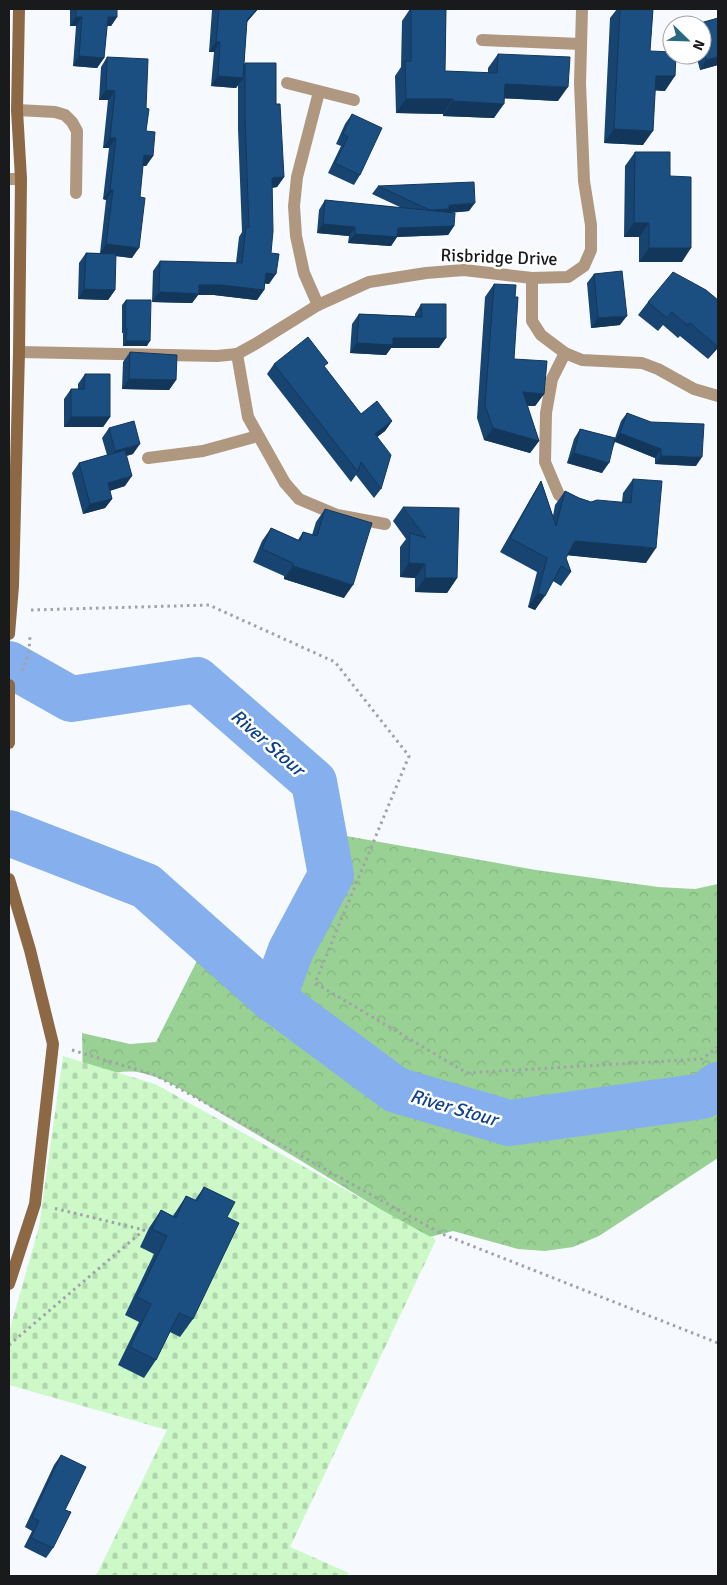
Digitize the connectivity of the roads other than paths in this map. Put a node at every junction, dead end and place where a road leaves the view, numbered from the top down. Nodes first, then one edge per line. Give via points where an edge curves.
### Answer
1 (19, 9) edge
2 (582, 9) edge
3 (482, 40) dead end
4 (581, 44) junction
5 (287, 83) dead end
6 (319, 92) junction
7 (354, 100) dead end
8 (17, 110) junction
9 (15, 179) edge
10 (76, 193) dead end
11 (532, 278) junction
12 (318, 305) junction
13 (19, 352) junction
14 (565, 353) junction
15 (237, 354) junction
16 (718, 396) edge
17 (258, 436) junction
18 (148, 458) dead end
19 (582, 508) edge
20 (385, 524) dead end
21 (9, 634) edge
22 (9, 685) edge
23 (9, 743) edge
24 (9, 879) edge
25 (9, 1284) edge

1 - 8 street
2 - 4 street, Risbridge Drive
3 - 4 street
4 - 11 street, Risbridge Drive via 584,181 590,250 584,266 568,277
5 - 6 street
6 - 7 street
6 - 12 street via 297,177 294,206 304,273
8 - 9 street
8 - 10 street via 55,112 66,115 72,122 77,131
9 - 13 street
11 - 12 street, Risbridge Drive via 464,270 426,273 370,282
11 - 14 street via 532,321 540,335
12 - 15 street, Risbridge Drive
13 - 15 street, Risbridge Drive
13 - 21 street
14 - 16 street via 582,360 642,363 694,389
14 - 19 street via 552,379 546,413 545,462 560,495
15 - 17 street via 248,417
17 - 18 street via 203,451
17 - 20 street via 299,499 337,515
22 - 23 street
24 - 25 street via 53,1044 35,1204

